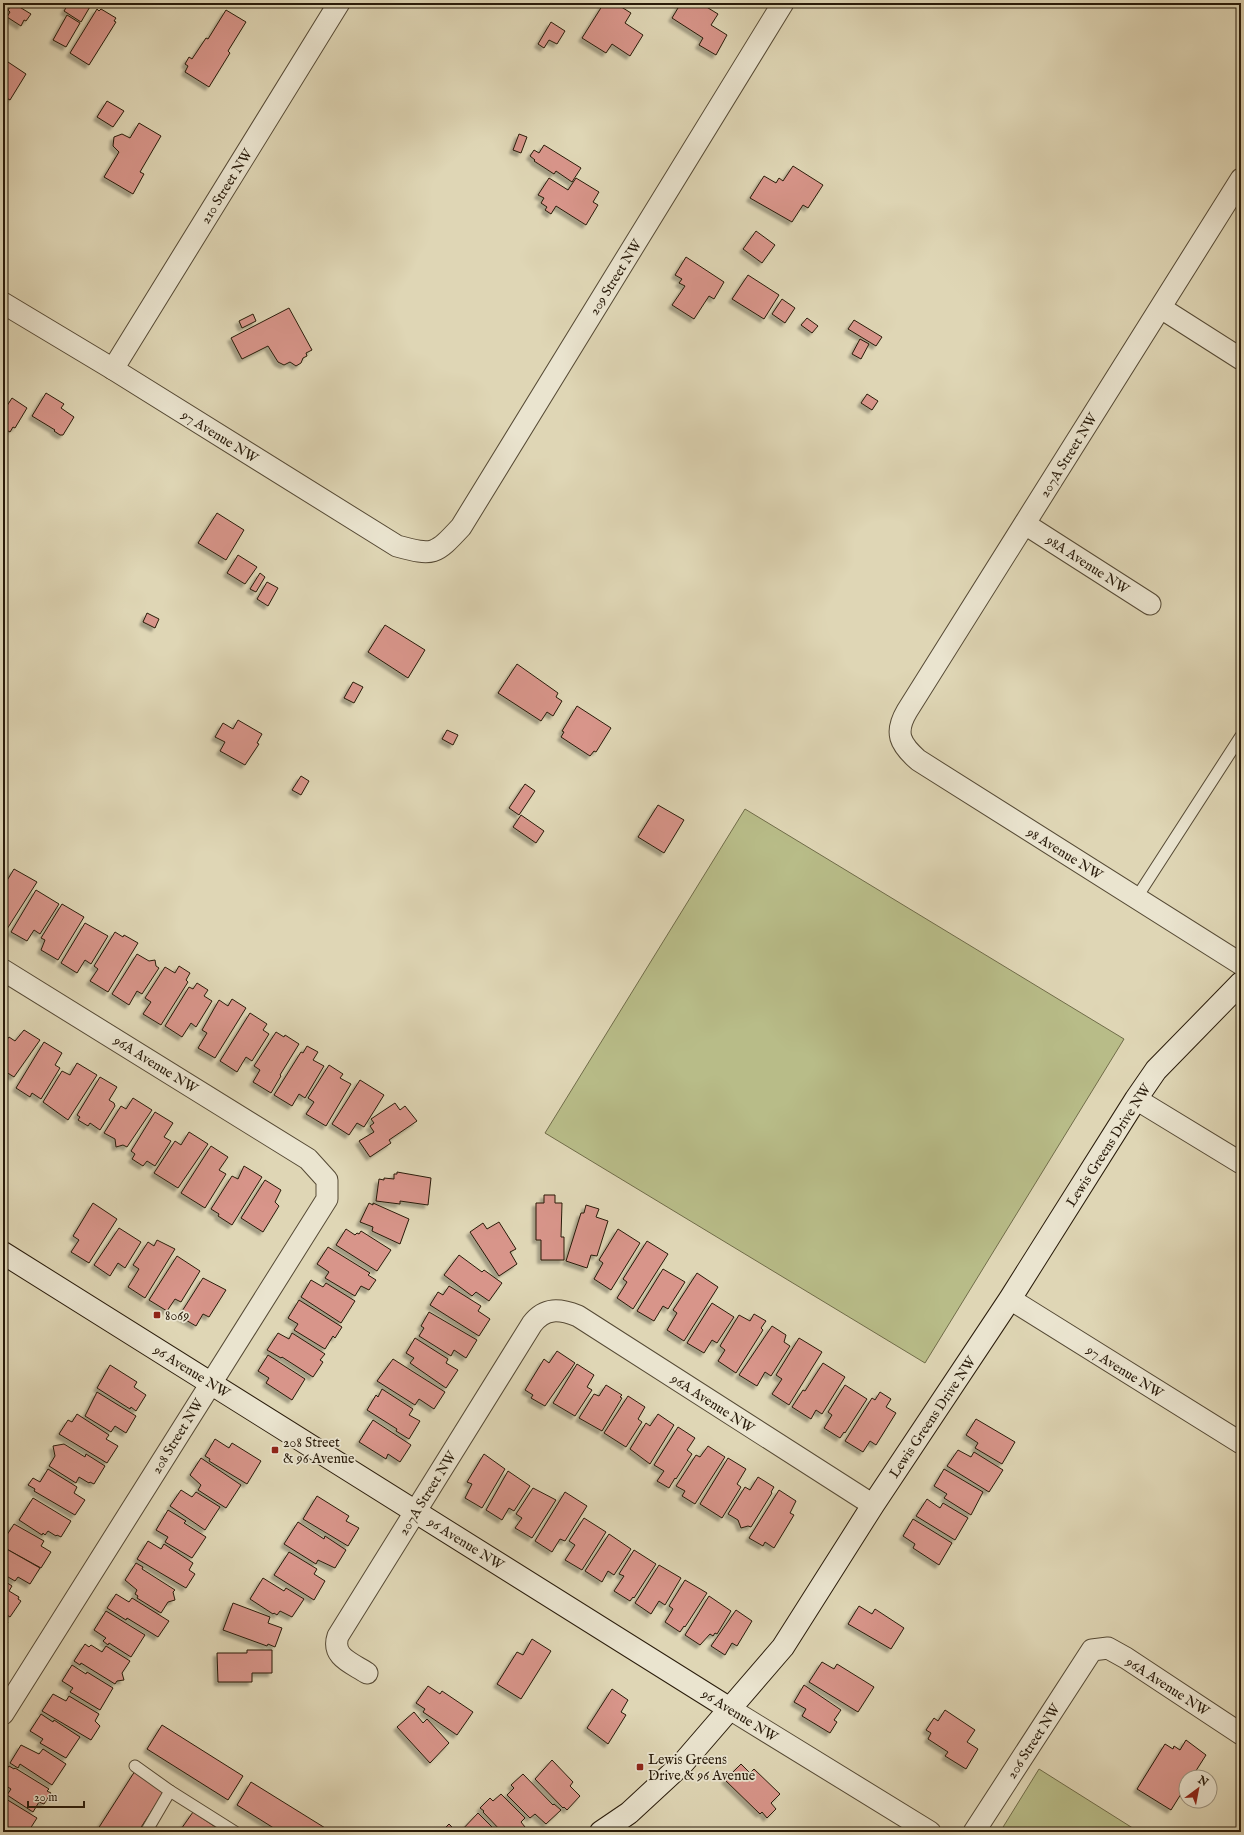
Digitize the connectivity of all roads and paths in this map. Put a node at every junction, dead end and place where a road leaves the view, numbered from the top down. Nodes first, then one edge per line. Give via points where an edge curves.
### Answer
1 (339, 3) edge
2 (783, 3) edge
3 (1241, 179) edge
4 (3, 303) edge
5 (1161, 308) junction
6 (1241, 359) edge
7 (113, 369) junction
8 (1025, 524) junction
9 (442, 547) joint
10 (1150, 604) dead end
11 (899, 732) joint
12 (1241, 736) edge
13 (1137, 897) junction
14 (1241, 964) edge
15 (3, 970) edge
16 (1241, 983) edge
17 (1136, 1098) junction
18 (308, 1159) joint
19 (1241, 1164) edge
20 (3, 1253) edge
21 (1010, 1299) junction
22 (551, 1310) joint
23 (211, 1383) junction
24 (1241, 1443) edge
25 (873, 1505) junction
26 (416, 1511) junction
27 (1092, 1650) joint
28 (367, 1673) dead end
29 (730, 1709) junction
30 (3, 1714) edge
31 (1241, 1734) edge
32 (135, 1766) dead end
33 (170, 1791) junction
34 (146, 1832) edge
35 (235, 1832) edge
36 (601, 1832) edge
37 (930, 1832) edge
38 (974, 1832) edge

1 - 7 street, 210 Street NW
2 - 9 street, 209 Street NW via 461,527
3 - 5 street, 207A Street NW
4 - 7 street, 97 Avenue NW
5 - 6 street
5 - 8 street, 207A Street NW
7 - 9 street, 97 Avenue NW via 397,546 431,552
8 - 10 street, 98A Avenue NW
8 - 11 street, 207A Street NW via 907,711
11 - 13 street, 98 Avenue NW via 906,748 918,760
12 - 13 lane
13 - 14 street, 98 Avenue NW
15 - 18 street, 96A Avenue NW
16 - 17 street, Lewis Greens Drive NW via 1156,1070
17 - 19 street
17 - 21 street, Lewis Greens Drive NW
18 - 23 street, 208 Street NW via 327,1180 327,1199
20 - 23 street, 96 Avenue NW
21 - 24 street, 97 Avenue NW
21 - 25 street, Lewis Greens Drive NW
22 - 25 street, 96A Avenue NW via 561,1310 578,1316
22 - 26 street, 207A Street NW via 532,1324
23 - 26 street, 96 Avenue NW
23 - 30 street, 208 Street NW
25 - 29 street, Lewis Greens Drive NW via 783,1647
26 - 28 street, 207A Street NW via 338,1636 336,1644 339,1655
26 - 29 street, 96 Avenue NW
27 - 31 street, 96A Avenue NW via 1108,1648 1126,1658
27 - 38 street, 206 Street NW
29 - 36 street, Lewis Greens Drive NW via 683,1764 629,1813
29 - 37 street, 96 Avenue NW
32 - 33 lane
33 - 34 lane
33 - 35 lane

